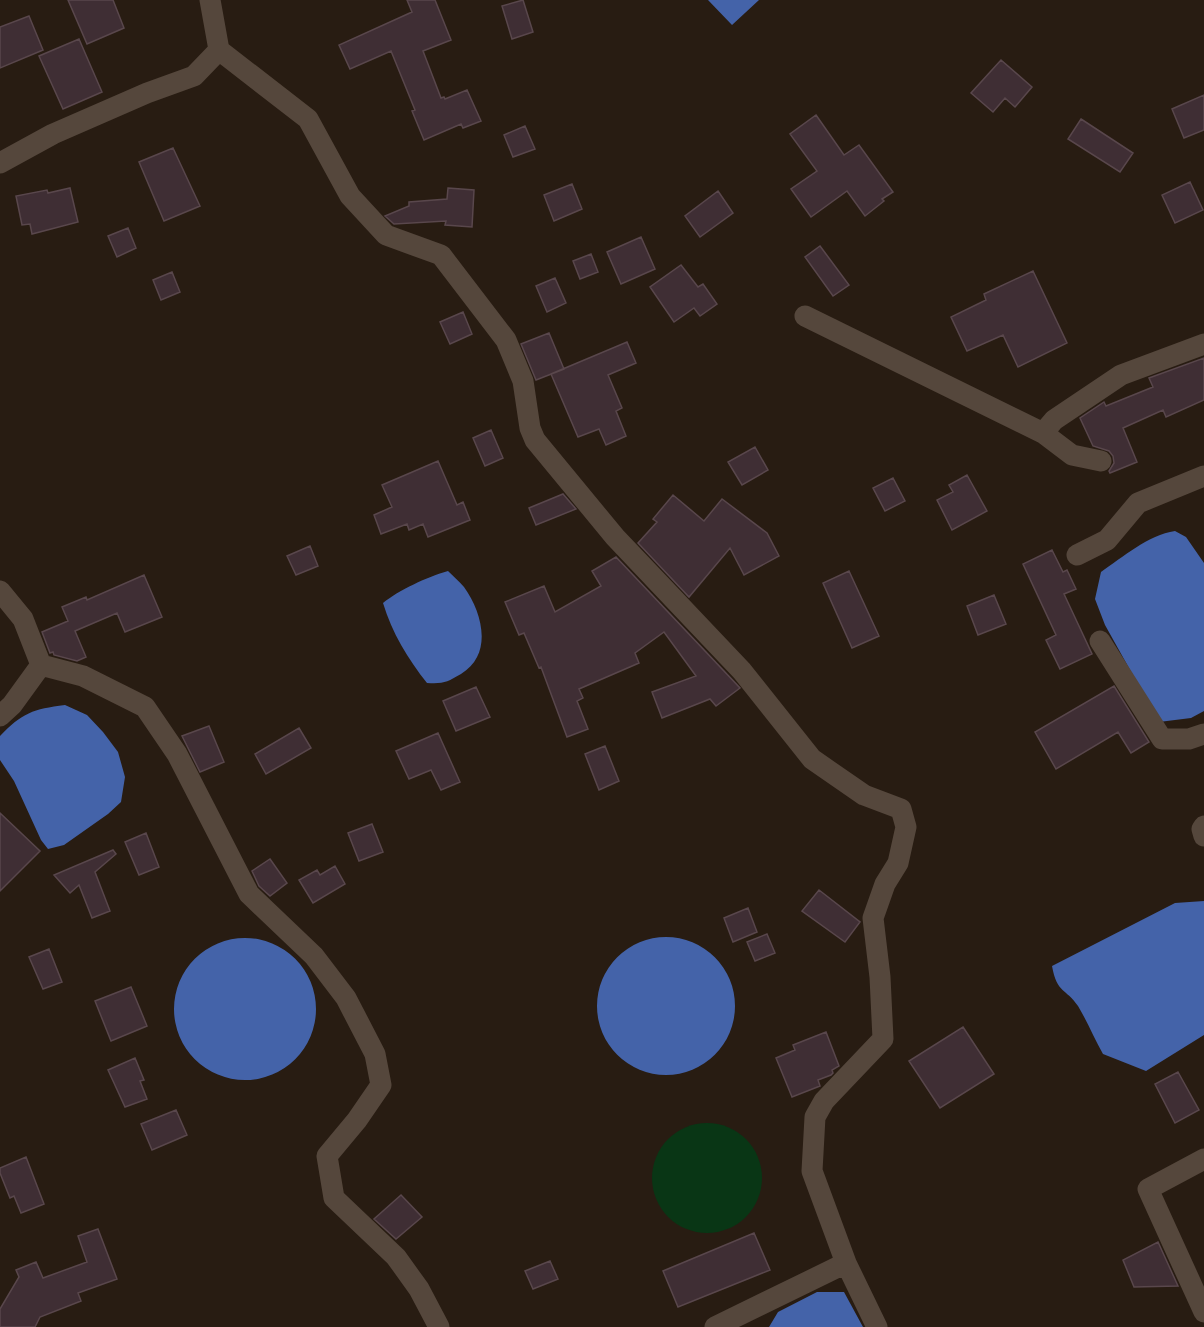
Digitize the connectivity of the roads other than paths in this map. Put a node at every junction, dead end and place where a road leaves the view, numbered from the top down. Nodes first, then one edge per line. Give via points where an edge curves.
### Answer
1 (210, 0) edge
2 (219, 50) junction
3 (0, 163) edge
4 (805, 316) dead end
5 (1204, 344) edge
6 (1043, 433) junction
7 (1101, 461) dead end
8 (1204, 476) edge
9 (1077, 555) dead end
10 (0, 591) edge
11 (1100, 641) dead end
12 (41, 665) junction
13 (0, 716) edge
14 (1204, 734) edge
15 (1204, 826) edge
16 (1204, 836) edge
17 (1204, 1159) edge
18 (846, 1263) junction
19 (1204, 1312) edge
20 (439, 1327) edge
21 (716, 1327) edge
22 (877, 1327) edge

1 - 2 street
2 - 3 street via 194,76 53,134
2 - 18 street via 308,119 350,196 386,235 441,255 506,340 523,381 535,440 615,537 742,671 812,759 864,795 901,808 906,827 898,863 885,884 873,918 883,1039 824,1101 815,1117 812,1171
4 - 6 street
5 - 6 street via 1121,375 1054,420
6 - 7 street via 1072,455
8 - 9 street via 1138,503 1107,540
10 - 12 street via 23,619
11 - 14 street via 1162,739
12 - 13 street
12 - 20 street via 83,676 145,707 177,754 249,894 314,956 346,998 375,1054 381,1085 327,1156 334,1198 396,1257
15 - 16 street
17 - 19 street via 1148,1189
18 - 21 street
18 - 22 street

